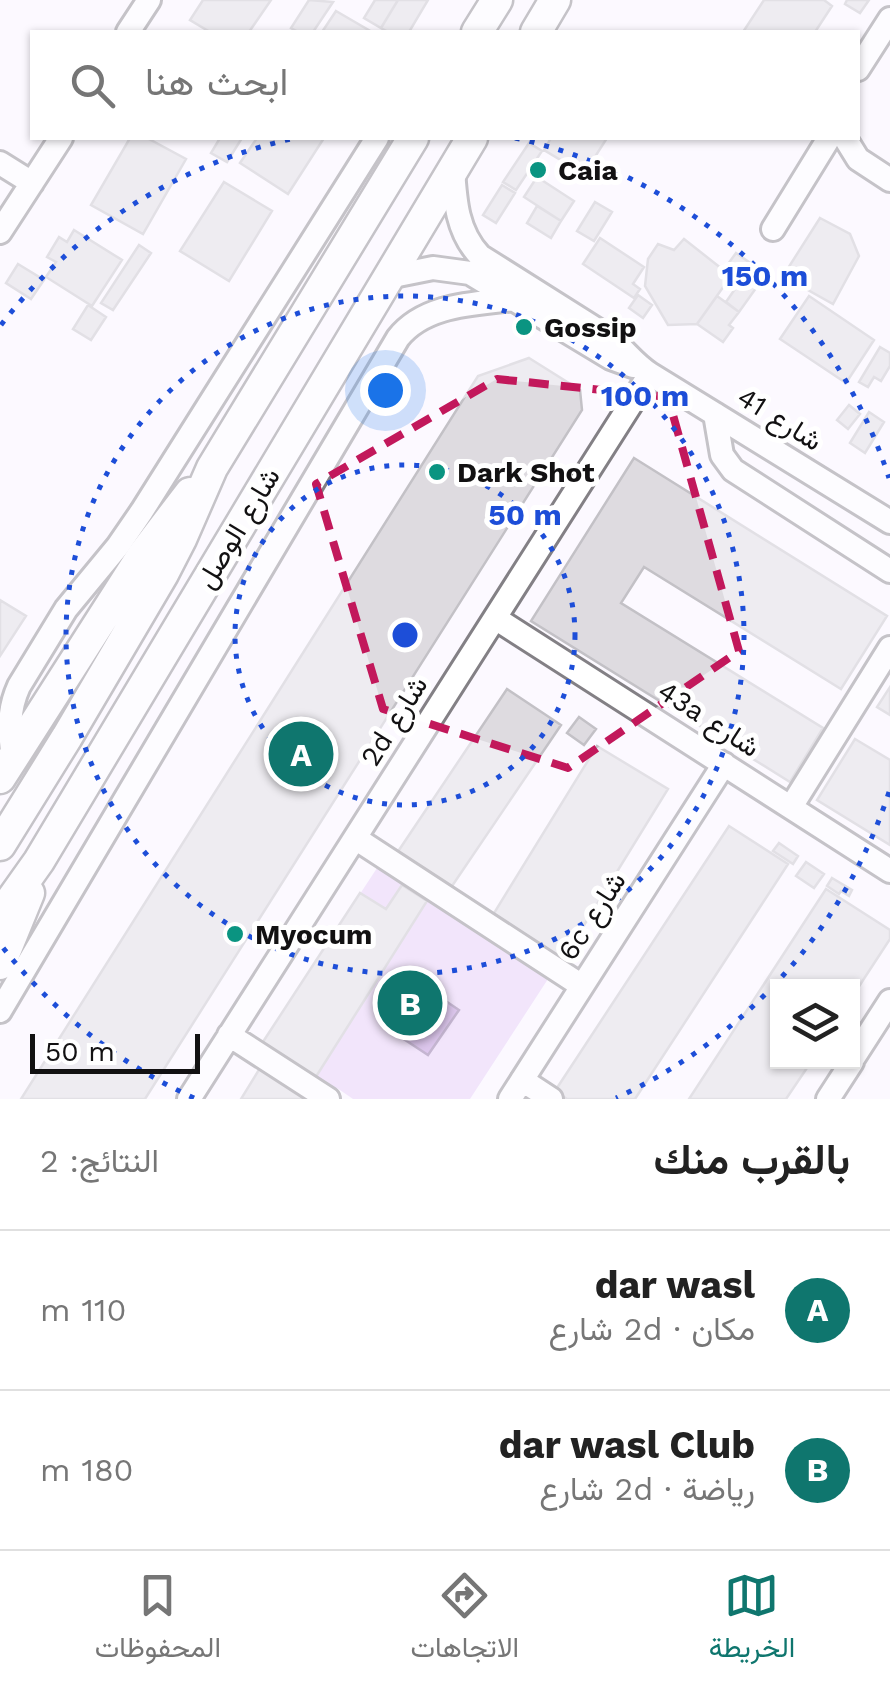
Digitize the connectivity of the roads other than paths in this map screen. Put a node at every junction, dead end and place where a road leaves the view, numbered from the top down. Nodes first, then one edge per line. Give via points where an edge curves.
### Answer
1 (149, 0) edge
2 (497, 0) edge
3 (556, 0) edge
4 (890, 19) edge
5 (129, 30) edge
6 (478, 30) edge
7 (537, 30) edge
8 (860, 66) edge
9 (60, 140) edge
10 (376, 140) edge
11 (412, 140) edge
12 (471, 140) edge
13 (828, 140) edge
14 (845, 140) edge
15 (0, 162) edge
16 (453, 169) junction
17 (890, 180) edge
18 (32, 183) junction
19 (772, 229) dead end
20 (0, 232) edge
21 (388, 277) junction
22 (514, 299) junction
23 (644, 371) junction
24 (715, 414) junction
25 (212, 468) junction
26 (890, 522) edge
27 (890, 571) edge
28 (495, 618) junction
29 (890, 648) edge
30 (724, 764) junction
31 (6, 768) edge
32 (791, 807) junction
33 (355, 838) junction
34 (0, 845) edge
35 (39, 861) junction
36 (890, 870) edge
37 (0, 916) edge
38 (0, 964) edge
39 (582, 986) junction
40 (890, 1001) edge
41 (0, 1011) edge
42 (229, 1036) junction
43 (860, 1048) edge
44 (847, 1069) edge
45 (516, 1089) edge
46 (189, 1099) edge
47 (328, 1099) edge
48 (551, 1099) edge
49 (828, 1099) edge

1 - 5 street
2 - 6 main road
3 - 7 main road
4 - 8 street
9 - 18 street
10 - 31 street, شارع الوصل via 142,511 78,592 18,686
11 - 25 main road, شارع الوصل
12 - 16 main road, شارع الوصل
13 - 19 street
14 - 17 street via 858,159
15 - 18 street
16 - 21 main road, شارع الوصل
16 - 23 street, شارع 41 via 459,221 470,246 610,338
18 - 20 street
21 - 22 street, شارع 41 via 458,270
21 - 35 main road, شارع الوصل
22 - 23 street, شارع 41
22 - 41 street via 430,314 398,338
23 - 24 street, شارع 41
23 - 28 street, 2d شارع
24 - 26 street, شارع 41
24 - 27 street via 722,455 733,470
25 - 31 main road, شارع الوصل via 163,525
25 - 34 main road, شارع الوصل via 163,574
28 - 30 street, 43a شارع
28 - 33 street, 2d شارع
29 - 32 street
30 - 32 street, 43a شارع
30 - 39 street, 6c شارع
32 - 36 street, 43a شارع
33 - 39 street
33 - 42 street, 2d شارع
35 - 37 main road, شارع الوصل
35 - 38 main road
39 - 45 street, 6c شارع
40 - 43 street
42 - 46 street, 2d شارع
42 - 47 street
44 - 49 street
45 - 48 street

